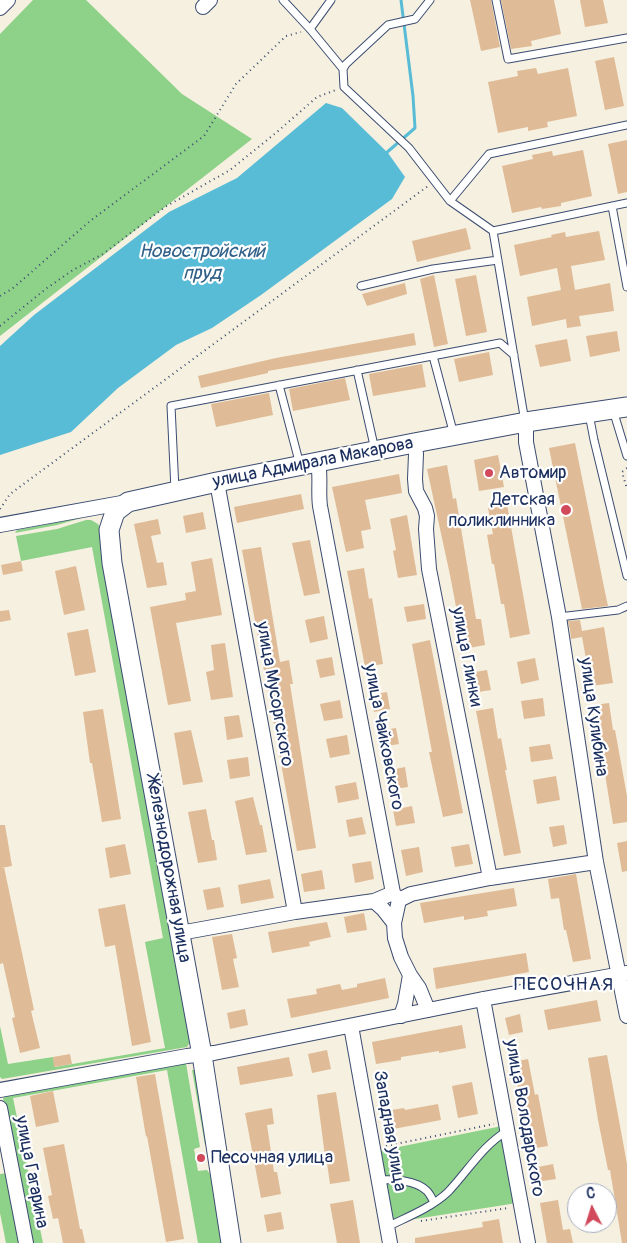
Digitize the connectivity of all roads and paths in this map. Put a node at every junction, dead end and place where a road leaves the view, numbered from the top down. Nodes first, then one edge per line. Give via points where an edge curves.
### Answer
1 (8, 0) edge
2 (284, 0) edge
3 (331, 0) edge
4 (430, 0) edge
5 (496, 0) edge
6 (0, 8) edge
7 (310, 29) junction
8 (627, 38) edge
9 (343, 69) junction
10 (344, 87) junction
11 (627, 125) edge
12 (435, 181) junction
13 (450, 201) junction
14 (627, 203) edge
15 (612, 206) junction
16 (492, 231) junction
17 (498, 260) junction
18 (361, 286) dead end
19 (627, 287) edge
20 (0, 296) edge
21 (0, 326) edge
22 (514, 355) junction
23 (433, 356) junction
24 (357, 370) junction
25 (279, 385) junction
26 (620, 408) edge
27 (588, 413) junction
28 (526, 422) junction
29 (455, 436) junction
30 (414, 443) junction
31 (376, 452) junction
32 (627, 456) edge
33 (309, 464) junction
34 (627, 468) edge
35 (217, 482) junction
36 (627, 489) edge
37 (175, 491) junction
38 (128, 502) junction
39 (0, 509) edge
40 (0, 525) edge
41 (627, 576) edge
42 (627, 606) edge
43 (559, 618) junction
44 (596, 862) junction
45 (490, 878) junction
46 (396, 896) junction
47 (374, 901) junction
48 (295, 912) junction
49 (394, 923) junction
50 (180, 933) junction
51 (623, 974) edge
52 (410, 975) junction
53 (483, 999) junction
54 (428, 1010) junction
55 (401, 1016) junction
56 (627, 1016) edge
57 (351, 1026) junction
58 (202, 1055) junction
59 (0, 1090) edge
60 (0, 1108) edge
61 (506, 1127) junction
62 (374, 1148) junction
63 (379, 1180) junction
64 (434, 1202) junction
65 (521, 1206) junction
66 (416, 1222) dead end
67 (387, 1227) junction
68 (26, 1243) edge
69 (231, 1243) edge
70 (390, 1243) edge
71 (528, 1243) edge

1 - 6 street
2 - 7 lane
3 - 7 lane
4 - 9 lane via 415,19 388,25
5 - 8 lane via 508,59
7 - 9 lane
7 - 20 path via 286,36 236,84 204,136 90,221
9 - 10 lane
10 - 12 lane via 409,148
10 - 21 path via 317,97 230,170 164,207 103,254 46,288
11 - 13 lane via 490,154
12 - 13 lane
12 - 39 path via 10,494
13 - 16 lane
14 - 15 lane
15 - 16 lane
15 - 19 lane
16 - 17 lane
17 - 18 lane via 433,269
17 - 22 lane
22 - 23 lane via 500,343
22 - 28 lane
23 - 24 lane
23 - 29 lane
24 - 25 lane
24 - 31 lane
25 - 33 lane
25 - 37 lane via 171,406
26 - 27 street, улица Адмирала Макарова
26 - 32 lane
27 - 28 street, улица Адмирала Макарова
27 - 41 lane
28 - 29 street, улица Адмирала Макарова
28 - 43 street, улица Кулибина via 526,442
29 - 30 street, улица Адмирала Макарова
30 - 31 street, улица Адмирала Макарова
30 - 45 street, улица Глинки via 416,491 427,516 429,569
31 - 33 street, улица Адмирала Макарова
33 - 35 street, улица Адмирала Макарова
33 - 46 street, улица Чайковского via 320,473 320,506
34 - 36 path via 622,472
35 - 37 street, улица Адмирала Макарова
35 - 48 street, улица Мусоргского
37 - 38 street, улица Адмирала Макарова
38 - 40 street, улица Адмирала Макарова
38 - 50 street, Железнодорожная улица via 115,512 109,530 112,563
42 - 43 lane
43 - 44 street, улица Кулибина
44 - 45 street
44 - 51 street, улица Кулибина
45 - 46 street
46 - 47 street
46 - 49 street, улица Чайковского
47 - 48 street
47 - 49 street
48 - 50 street
49 - 52 street, улица Чайковского via 397,944
50 - 58 street, Железнодорожная улица
51 - 53 street
51 - 56 street, улица Кулибина
52 - 54 street, улица Чайковского
52 - 55 street
53 - 54 street
53 - 61 street, улица Володарского
54 - 55 street
55 - 57 street
57 - 58 street
57 - 62 street, Западная улица
58 - 59 street
58 - 69 street, Железнодорожная улица
60 - 68 street, улица Гагарина via 8,1168
61 - 62 path
61 - 64 lane via 446,1194
61 - 65 street, улица Володарского
62 - 63 street, Западная улица
63 - 64 lane via 409,1182 426,1190
63 - 67 street, Западная улица
64 - 67 lane
65 - 66 path
65 - 71 street, улица Володарского
67 - 70 street, Западная улица

